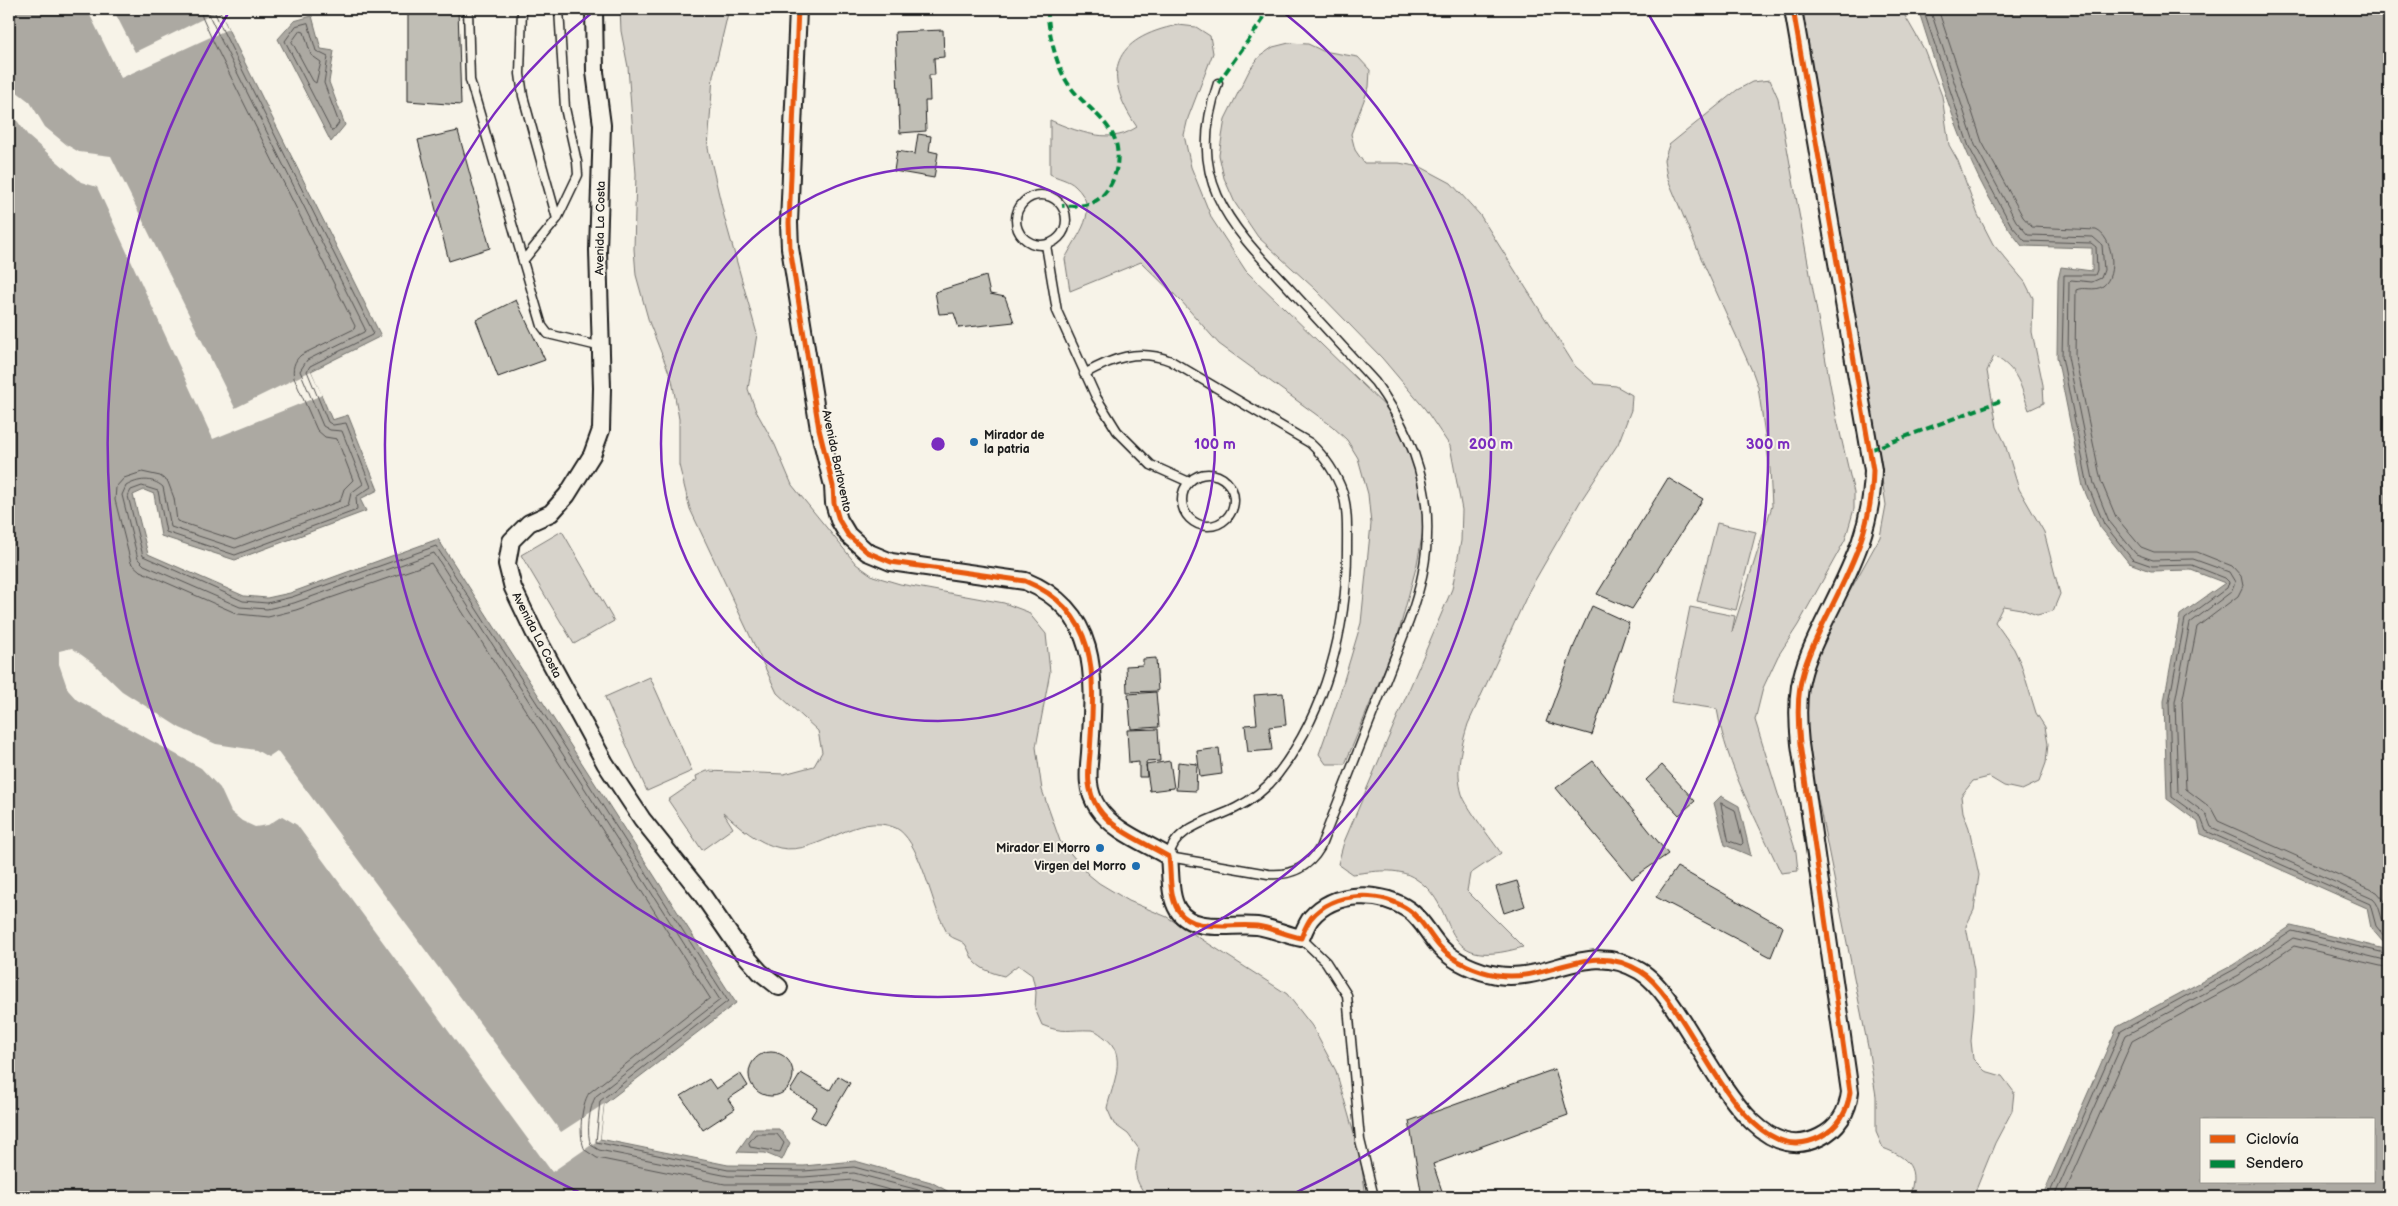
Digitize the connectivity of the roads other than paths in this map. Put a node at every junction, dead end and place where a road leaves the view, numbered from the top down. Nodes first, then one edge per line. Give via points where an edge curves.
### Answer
1 (468, 9) edge
2 (522, 9) edge
3 (559, 9) edge
4 (594, 9) edge
5 (798, 9) edge
6 (1793, 9) edge
7 (1218, 83) dead end
8 (556, 218) junction
9 (1046, 245) junction
10 (522, 261) junction
11 (602, 347) junction
12 (1084, 374) junction
13 (1188, 482) junction
14 (1169, 857) junction
15 (1301, 938) junction
16 (780, 987) dead end
17 (1374, 1197) edge

1 - 10 lane via 470,80
2 - 8 lane via 522,96
3 - 8 lane via 565,108 578,174
4 - 11 street, Avenida La Costa via 595,72 602,126 598,250
5 - 14 street, Avenida Barlovento via 790,248 819,429 839,520 860,547 883,559 1025,581 1065,606 1084,635 1091,658 1087,771 1094,801 1113,824
6 - 15 street via 1873,470 1866,529 1811,649 1798,705 1800,744 1850,1092 1843,1116 1831,1131 1807,1142 1782,1141 1765,1133 1722,1087 1664,991 1649,977 1624,963 1594,958 1529,975 1484,972 1440,948 1409,910 1394,901 1367,896 1349,897 1324,907 1310,918
7 - 14 lane via 1210,109 1207,136 1210,172 1222,207 1242,237 1375,382 1392,405 1406,429 1424,483 1428,539 1419,595 1314,857 1301,868 1280,874
8 - 10 lane
9 - 9 lane via 1062,234 1066,215 1055,199 1036,195 1020,206 1016,225 1027,241
9 - 12 lane via 1052,292
10 - 11 lane via 542,326 548,334
11 - 16 street, Avenida La Costa via 601,430 592,455 568,495 551,512 529,523 511,541 507,564 513,588 558,679 642,819 702,893 739,948 760,972
12 - 13 lane via 1118,431 1151,464
12 - 14 lane via 1112,359 1129,355 1154,355 1171,361 1310,443 1333,471 1346,506 1347,574 1343,615 1328,678 1301,736 1283,767 1267,786 1247,802 1186,832 1170,848
13 - 13 lane via 1181,501 1189,520 1208,527 1227,519 1235,500 1226,481 1207,474
14 - 15 street via 1175,903 1187,919 1201,924 1261,927
15 - 17 lane via 1326,962 1347,995 1360,1140

